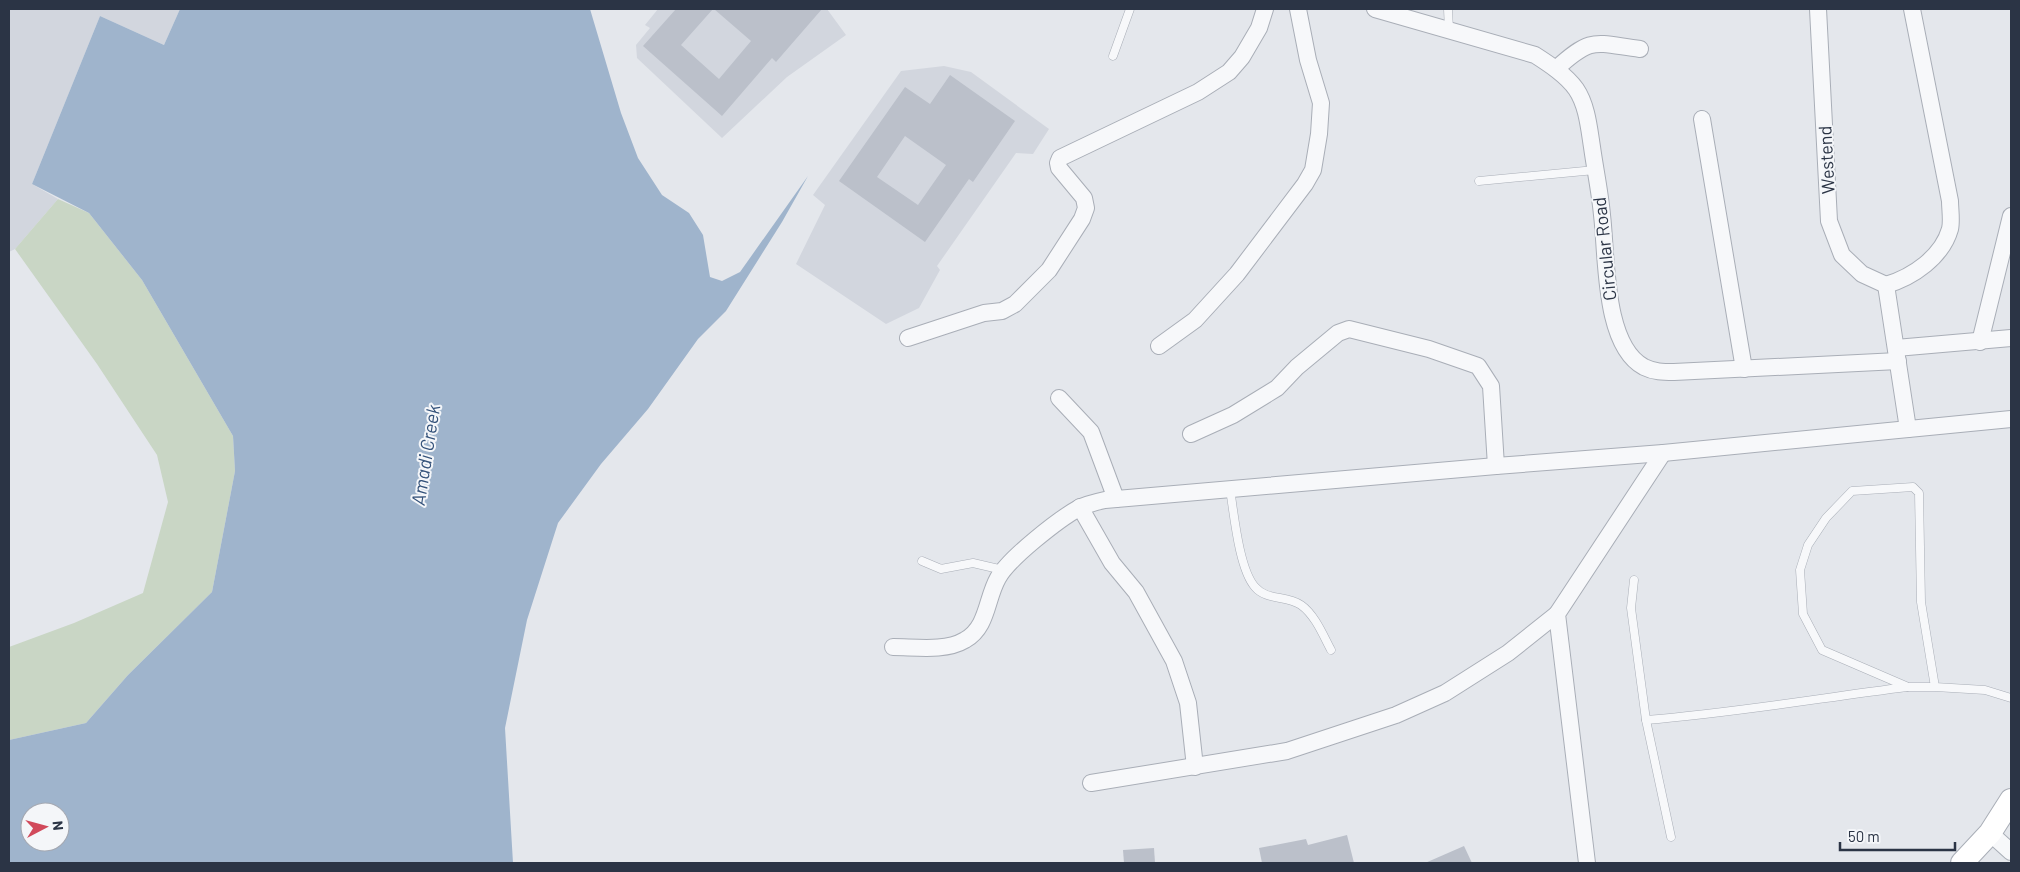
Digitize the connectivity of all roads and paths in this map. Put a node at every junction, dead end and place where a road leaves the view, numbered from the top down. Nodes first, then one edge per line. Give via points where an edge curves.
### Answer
1 (1130, 9) edge
2 (1265, 9) edge
3 (1298, 9) edge
4 (1376, 9) edge
5 (1448, 9) edge
6 (1818, 9) edge
7 (1912, 9) edge
8 (1449, 30) junction
9 (1640, 48) dead end
10 (1113, 56) dead end
11 (1556, 69) junction
12 (1702, 119) dead end
13 (1595, 170) junction
14 (1479, 181) dead end
15 (2011, 216) edge
16 (1886, 285) junction
17 (908, 338) dead end
18 (2011, 338) edge
19 (1980, 342) junction
20 (1159, 346) dead end
21 (1897, 355) junction
22 (1744, 369) junction
23 (1059, 398) dead end
24 (2011, 419) edge
25 (1908, 429) junction
26 (1191, 434) dead end
27 (1663, 453) junction
28 (1496, 466) junction
29 (1230, 489) junction
30 (1116, 499) junction
31 (1080, 507) junction
32 (922, 561) dead end
33 (1003, 570) junction
34 (1634, 580) dead end
35 (1557, 614) junction
36 (893, 647) dead end
37 (1331, 650) dead end
38 (1908, 687) junction
39 (1935, 687) junction
40 (2011, 698) edge
41 (1646, 720) junction
42 (1195, 767) junction
43 (1091, 783) dead end
44 (2011, 800) edge
45 (1990, 832) junction
46 (1671, 838) dead end
47 (2011, 852) edge
48 (1587, 863) edge
49 (1962, 863) edge

1 - 10 lane
2 - 17 street via 1259,28 1229,72 1198,92 1060,158 1060,168 1084,198 1086,208 1049,270 1015,304 1002,311 984,313
3 - 20 street via 1321,104 1313,170 1238,274 1195,320
4 - 8 street, Circular Road
5 - 8 lane
6 - 16 street, Westend via 1829,221 1842,255 1862,274
7 - 16 street via 1950,201 1950,229 1924,267
8 - 11 street, Circular Road via 1535,55
9 - 11 street via 1598,43 1586,45
11 - 13 street, Circular Road via 1576,88 1582,102
12 - 22 street
13 - 14 lane
13 - 22 street, Circular Road via 1610,310 1634,359 1643,367 1657,372
15 - 19 street
16 - 21 street
18 - 19 street, Circular Road
19 - 21 street, Circular Road
21 - 22 street, Circular Road
21 - 25 street
23 - 30 street via 1091,432
24 - 25 street
25 - 27 street
26 - 28 street via 1233,415 1278,388 1297,367 1338,333 1349,329 1429,349 1478,366 1491,386
27 - 28 street
27 - 35 street
28 - 29 street
29 - 30 street
29 - 37 lane via 1246,573 1255,587 1268,596 1299,604 1309,612
30 - 31 street
31 - 33 street via 1061,519
31 - 42 street via 1112,563 1136,592 1174,661 1188,703
32 - 33 lane via 941,569 973,563
33 - 36 street via 988,601 983,624 966,640 948,646
34 - 41 lane via 1631,608
35 - 42 street via 1508,653 1445,693 1396,715 1287,751
35 - 48 street
38 - 39 lane
38 - 39 lane via 1822,650 1804,614 1800,570 1808,545 1826,518 1852,490 1913,487 1919,493 1921,602
38 - 41 lane via 1806,699 1716,715
39 - 40 lane via 1985,690
41 - 46 lane
42 - 43 street
44 - 45 street
45 - 47 street
45 - 49 street

